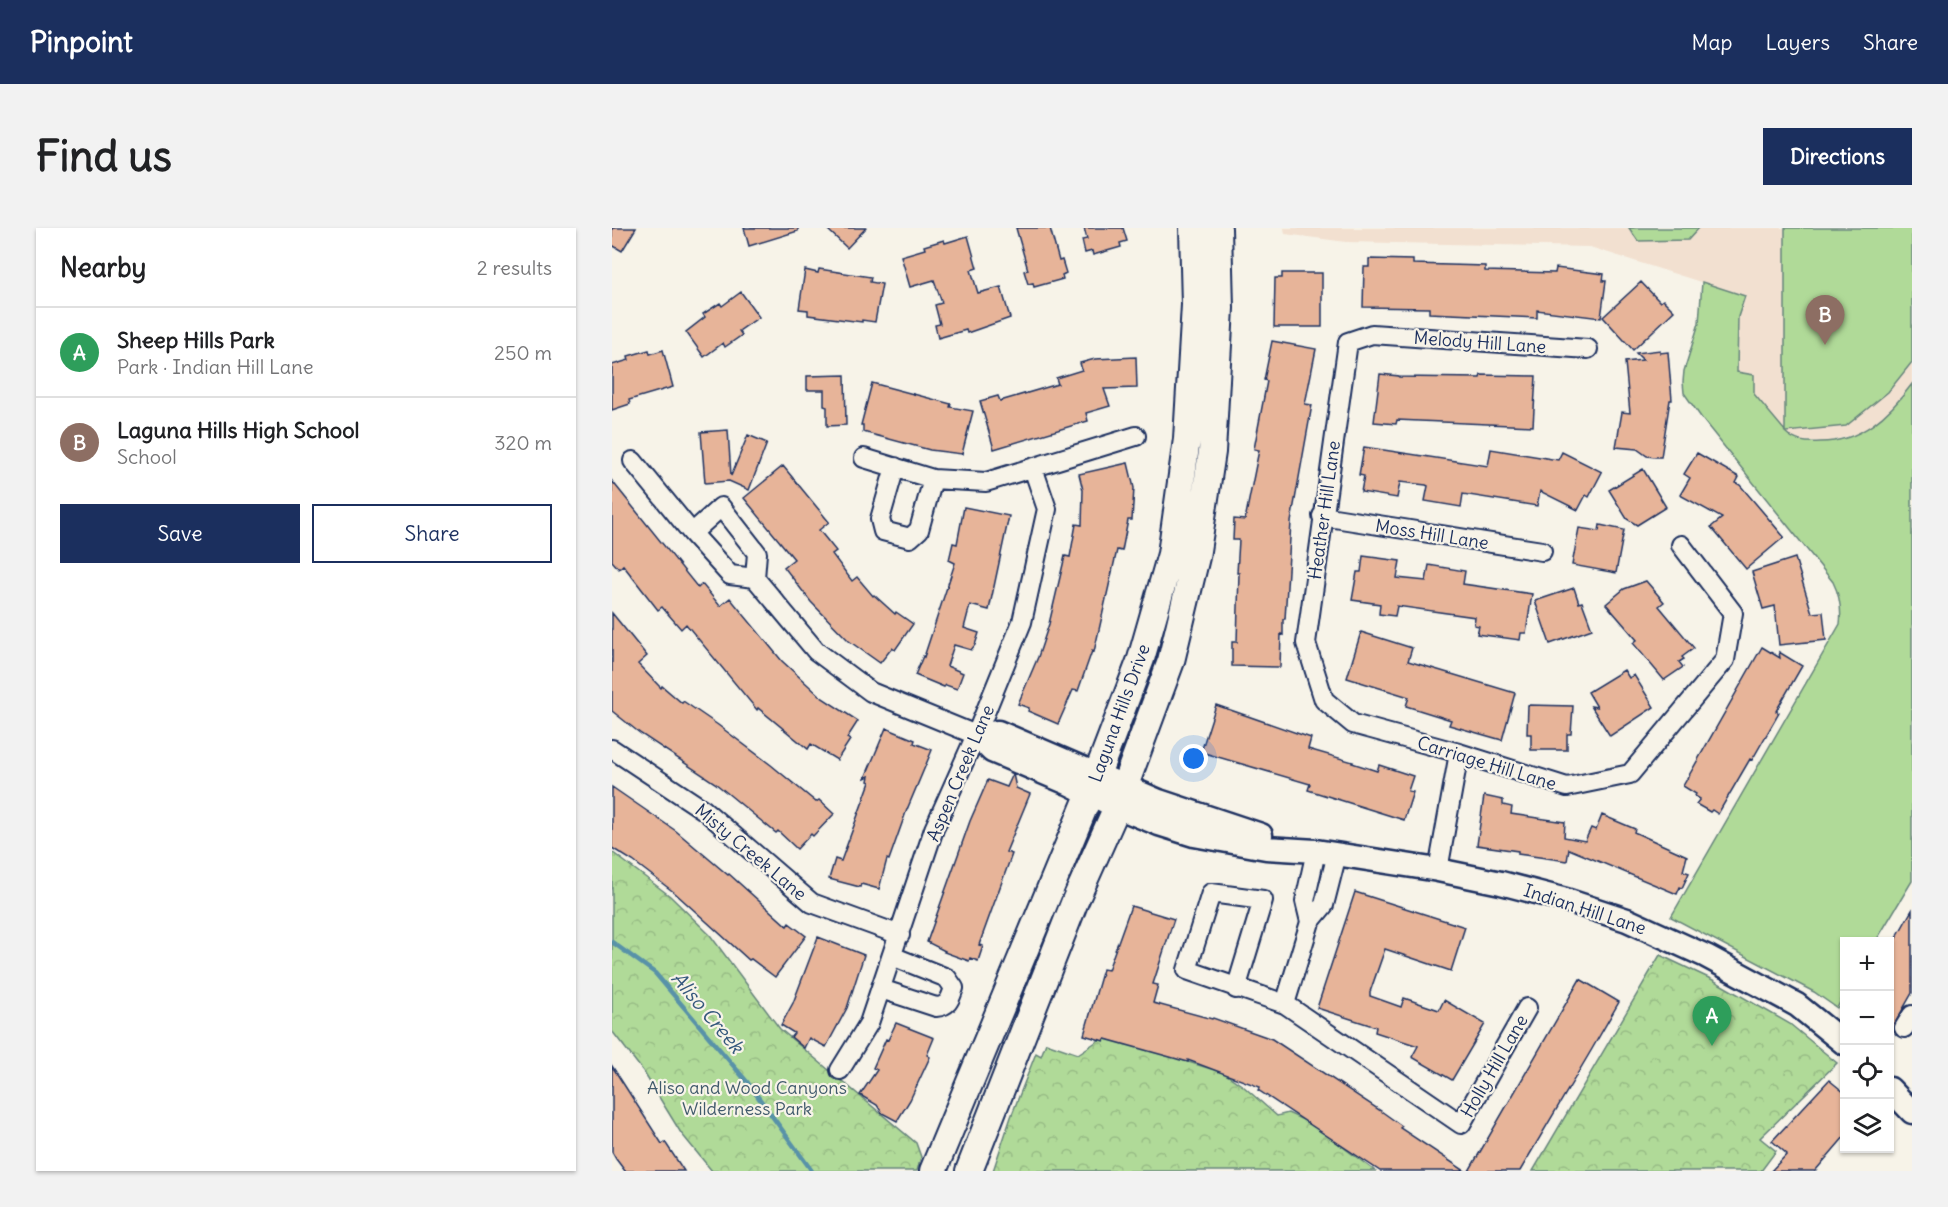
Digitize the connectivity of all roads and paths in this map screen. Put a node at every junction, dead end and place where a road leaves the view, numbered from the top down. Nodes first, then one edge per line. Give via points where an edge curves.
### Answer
1 (1193, 228) edge
2 (1218, 228) edge
3 (1372, 334) joint
4 (1588, 349) dead end
5 (1136, 436) dead end
6 (864, 458) dead end
7 (633, 461) dead end
8 (895, 467) junction
9 (1033, 468) junction
10 (933, 479) junction
11 (1322, 516) junction
12 (692, 533) junction
13 (1681, 545) dead end
14 (1542, 551) dead end
15 (755, 578) junction
16 (1324, 700) joint
17 (976, 735) junction
18 (612, 749) edge
19 (1459, 753) junction
20 (1094, 784) junction
21 (1121, 796) junction
22 (1317, 851) junction
23 (1438, 870) junction
24 (900, 935) junction
25 (892, 956) junction
26 (881, 988) junction
27 (1236, 989) junction
28 (1285, 1004) junction
29 (1527, 1008) dead end
30 (1840, 1039) edge
31 (840, 1071) dead end
32 (1894, 1093) edge
33 (1912, 1112) edge
34 (933, 1171) edge
35 (969, 1171) edge

1 - 20 main road, Laguna Hills Drive via 1195,305 1187,439 1171,554 1141,659
2 - 21 main road, Laguna Hills Drive via 1220,308 1212,452 1196,557 1171,661
3 - 4 street, Melody Hill Lane
3 - 11 street, Heather Hill Lane via 1348,342
5 - 9 street
6 - 8 street
7 - 12 street
8 - 10 street
8 - 10 street via 880,519 884,531 910,538 919,530
9 - 10 street via 986,482
9 - 17 street, Aspen Creek Lane via 1047,509 1022,622
11 - 14 street, Moss Hill Lane
11 - 16 street, Heather Hill Lane via 1306,643
12 - 15 street via 730,575
12 - 15 street via 721,507 757,553
13 - 19 street, Carriage Hill Lane via 1733,614 1725,660 1630,774 1567,788
15 - 17 street, Indian Hill Lane via 816,651 871,692
16 - 19 street, Carriage Hill Lane via 1353,724
17 - 20 street, Indian Hill Lane via 992,751
17 - 24 street, Aspen Creek Lane via 934,830
18 - 24 street, Misty Creek Lane via 704,810 812,903
19 - 23 street
20 - 21 street, Indian Hill Lane
20 - 34 main road, Laguna Hills Drive
21 - 22 street, Indian Hill Lane via 1159,824 1215,840
21 - 35 main road, Laguna Hills Drive via 1075,901
22 - 23 street, Indian Hill Lane
22 - 28 street via 1324,905 1310,922
23 - 30 street, Indian Hill Lane via 1512,885 1628,920 1797,1005
24 - 25 street, Aspen Creek Lane
25 - 26 street, Aspen Creek Lane
25 - 26 street via 947,978 954,988 949,1003 936,1007
26 - 31 street, Aspen Creek Lane via 868,1023
27 - 27 street via 1263,900 1211,893 1187,970
27 - 28 street
28 - 29 street, Holly Hill Lane via 1461,1124
32 - 33 street

